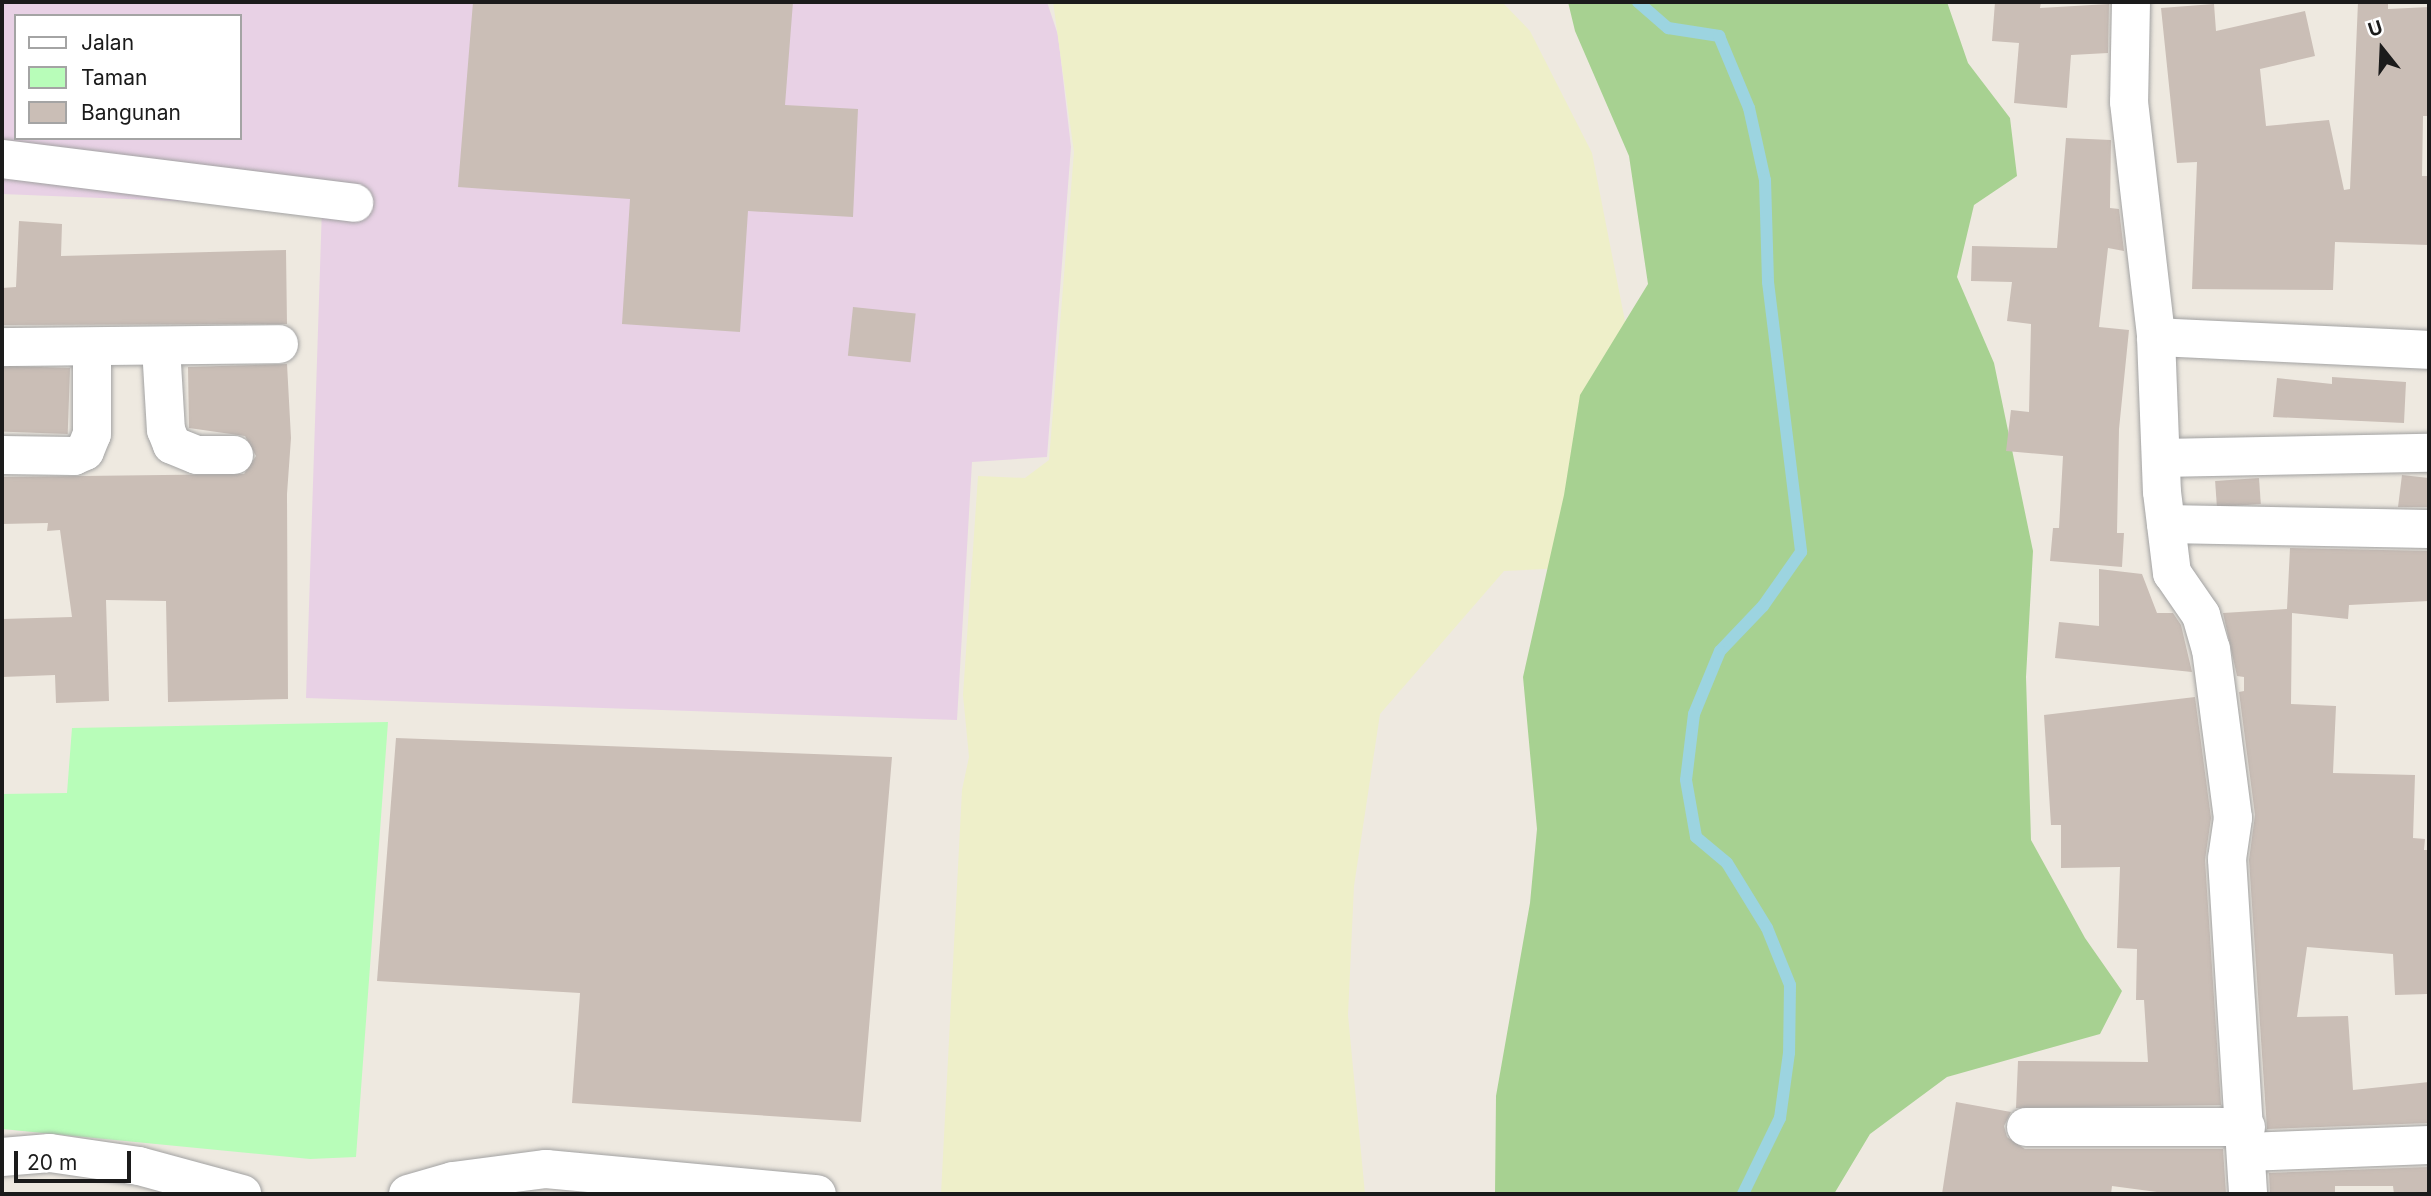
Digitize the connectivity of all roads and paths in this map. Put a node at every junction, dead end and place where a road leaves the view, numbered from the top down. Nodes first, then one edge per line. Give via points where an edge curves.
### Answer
1 (2131, 2) edge
2 (2, 159) edge
3 (354, 203) dead end
4 (2156, 337) junction
5 (279, 344) dead end
6 (92, 346) junction
7 (161, 346) junction
8 (2, 347) edge
9 (2429, 350) edge
10 (2429, 453) edge
11 (2, 455) edge
12 (234, 455) dead end
13 (2161, 458) junction
14 (2166, 524) junction
15 (2429, 529) edge
16 (2026, 1127) dead end
17 (2246, 1140) junction
18 (2429, 1145) edge
19 (2, 1157) edge
20 (242, 1194) edge
21 (408, 1194) edge
22 (817, 1194) edge
23 (2248, 1194) edge

1 - 4 street via 2129,102
2 - 3 street
4 - 9 street
4 - 13 street
5 - 7 street
6 - 7 street
6 - 8 street
6 - 11 street via 92,434 85,451 74,456
7 - 12 street via 166,430 172,445 197,455
10 - 13 street
13 - 14 street
14 - 15 street
14 - 17 street via 2172,573 2201,615 2220,700 2233,818 2227,859
16 - 17 street
17 - 18 street
17 - 23 street
19 - 20 street via 50,1153 127,1164
21 - 22 street via 453,1181 546,1170

